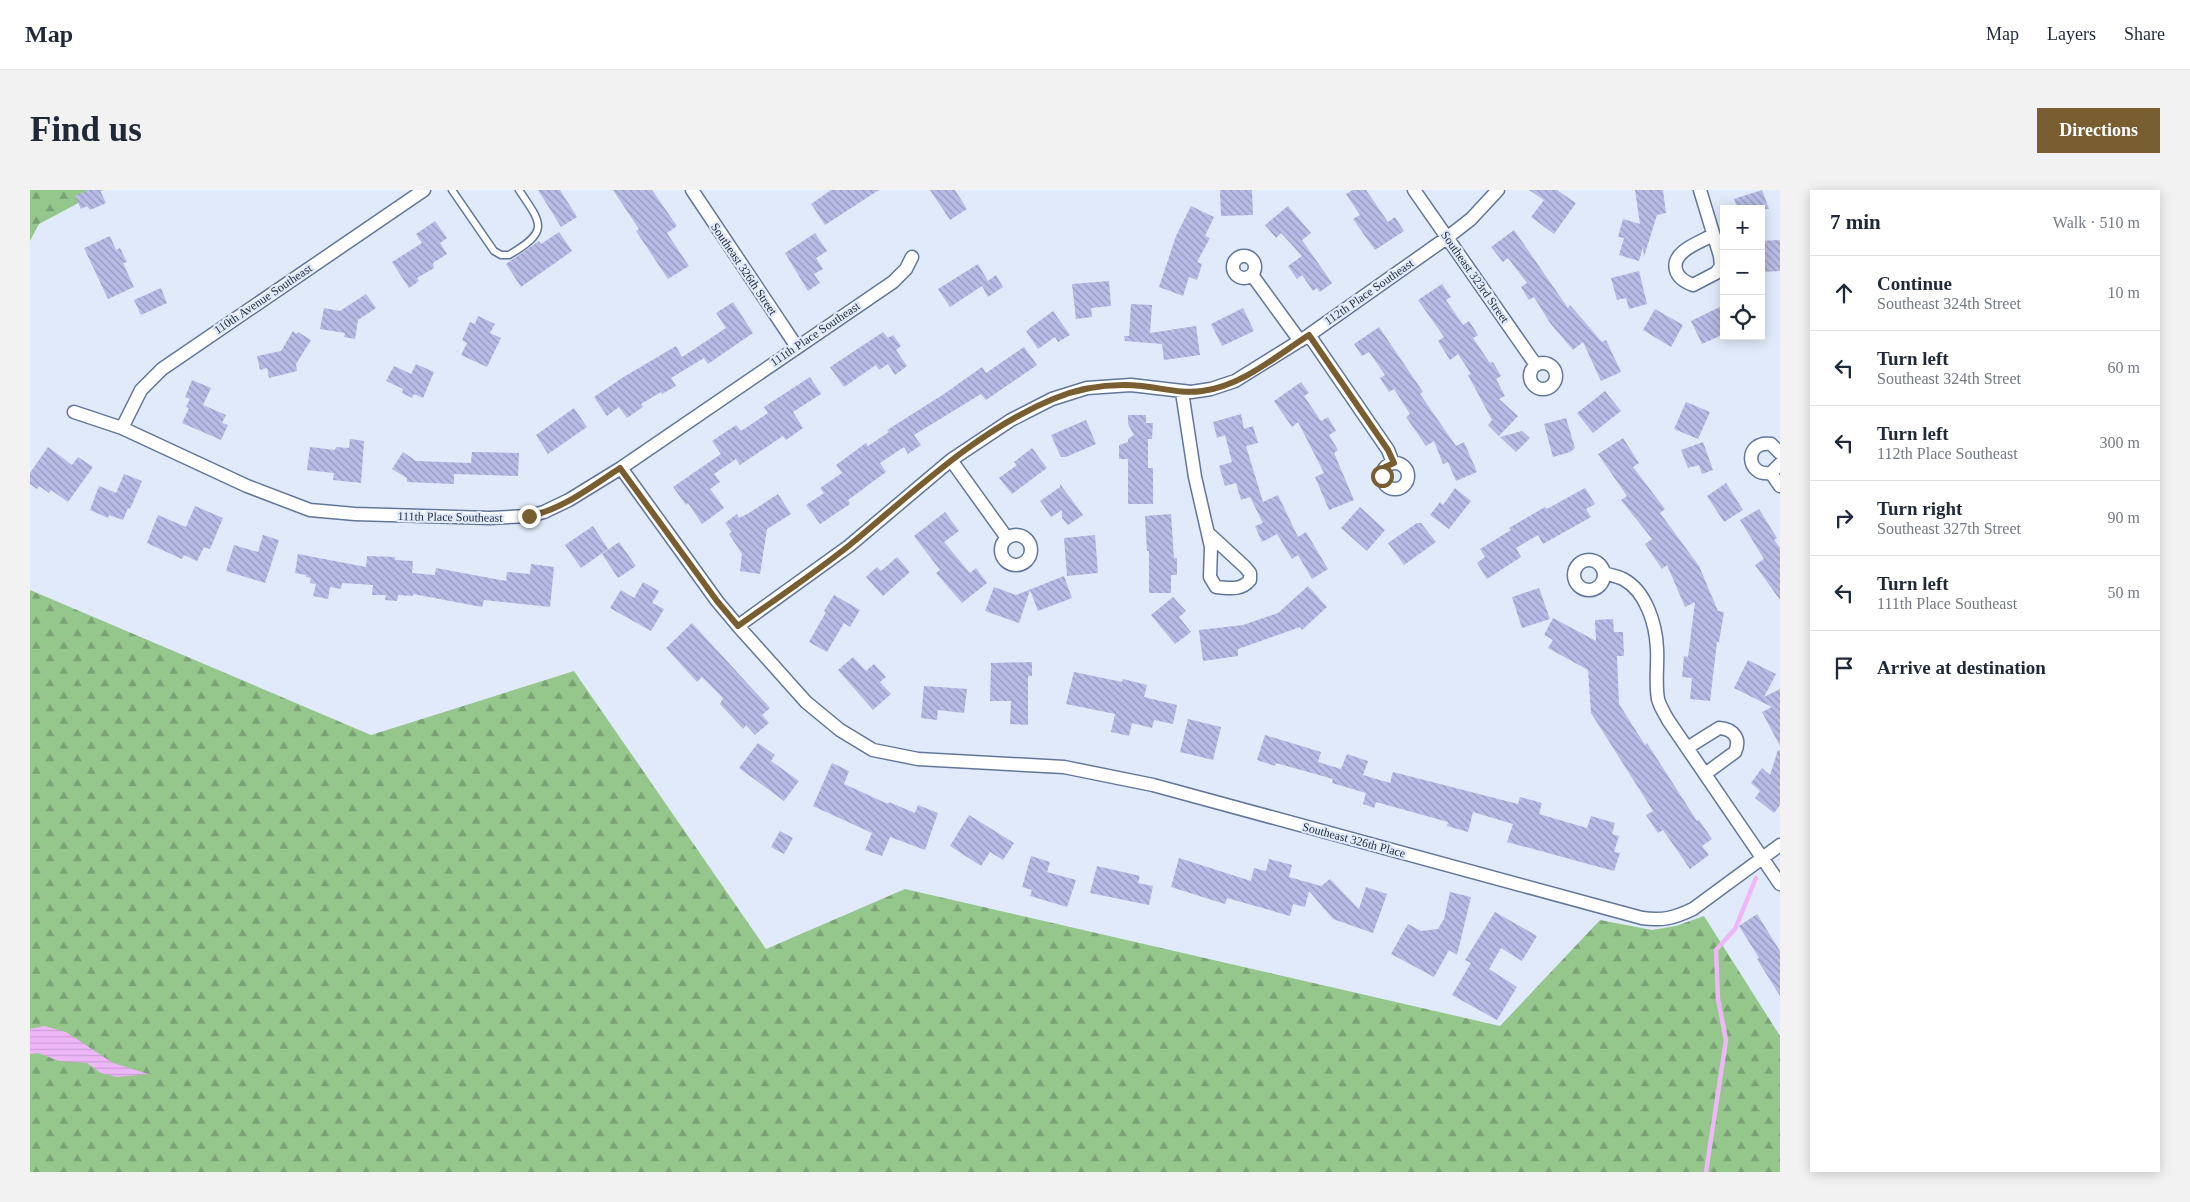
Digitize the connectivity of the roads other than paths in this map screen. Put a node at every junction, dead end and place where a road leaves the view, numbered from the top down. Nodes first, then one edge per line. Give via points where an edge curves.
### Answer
1 (424, 190) edge
2 (452, 190) edge
3 (519, 190) edge
4 (692, 190) edge
5 (1414, 190) edge
6 (1498, 190) edge
7 (1700, 190) edge
8 (1713, 235) dead end
9 (1448, 236) junction
10 (912, 257) dead end
11 (1252, 275) dead end
12 (1304, 338) junction
13 (797, 347) junction
14 (1536, 365) dead end
15 (1182, 392) junction
16 (74, 412) dead end
17 (122, 428) junction
18 (1780, 453) edge
19 (951, 460) junction
20 (1394, 463) dead end
21 (620, 468) junction
22 (1776, 468) edge
23 (1780, 486) edge
24 (1208, 533) junction
25 (1007, 538) dead end
26 (1604, 573) dead end
27 (738, 626) junction
28 (1687, 748) junction
29 (1705, 774) junction
30 (1780, 845) edge
31 (1762, 856) junction
32 (1780, 884) edge

1 - 17 street, 110th Avenue Southeast via 162,368 142,390
2 - 3 lane via 494,251 509,255 539,227 538,218
4 - 13 street, Southeast 326th Street
5 - 9 street, Southeast 323rd Street
6 - 9 street, 112th Place Southeast via 1472,219
7 - 8 street
9 - 12 street, 112th Place Southeast
9 - 14 street, Southeast 323rd Street
10 - 13 street, 111th Place Southeast via 893,282
11 - 12 street
12 - 15 street, 112th Place Southeast via 1235,381 1204,391
12 - 20 street via 1388,450
13 - 21 street, 111th Place Southeast
15 - 19 street, 112th Place Southeast via 1118,385 1076,390 1026,411
15 - 24 street via 1194,477
16 - 17 street, 111th Place Southeast
17 - 21 street, 111th Place Southeast via 247,486 310,510 355,514 529,516 569,500
18 - 22 street via 1776,447 1766,443 1757,446 1752,454 1752,463 1758,471
19 - 25 street
19 - 27 street, 112th Place Southeast via 849,546
21 - 27 street, Southeast 326th Place
22 - 23 street
24 - 24 street via 1212,581 1216,587 1246,586 1250,573
26 - 28 street via 1622,578 1637,591 1647,607 1657,649 1659,702
27 - 31 street, Southeast 326th Place via 806,702 840,730 873,750 918,759 1030,764 1105,774 1658,921 1693,909
28 - 29 street
28 - 29 street via 1719,728 1735,735 1738,741 1736,752
29 - 31 street
30 - 31 street
31 - 32 street

